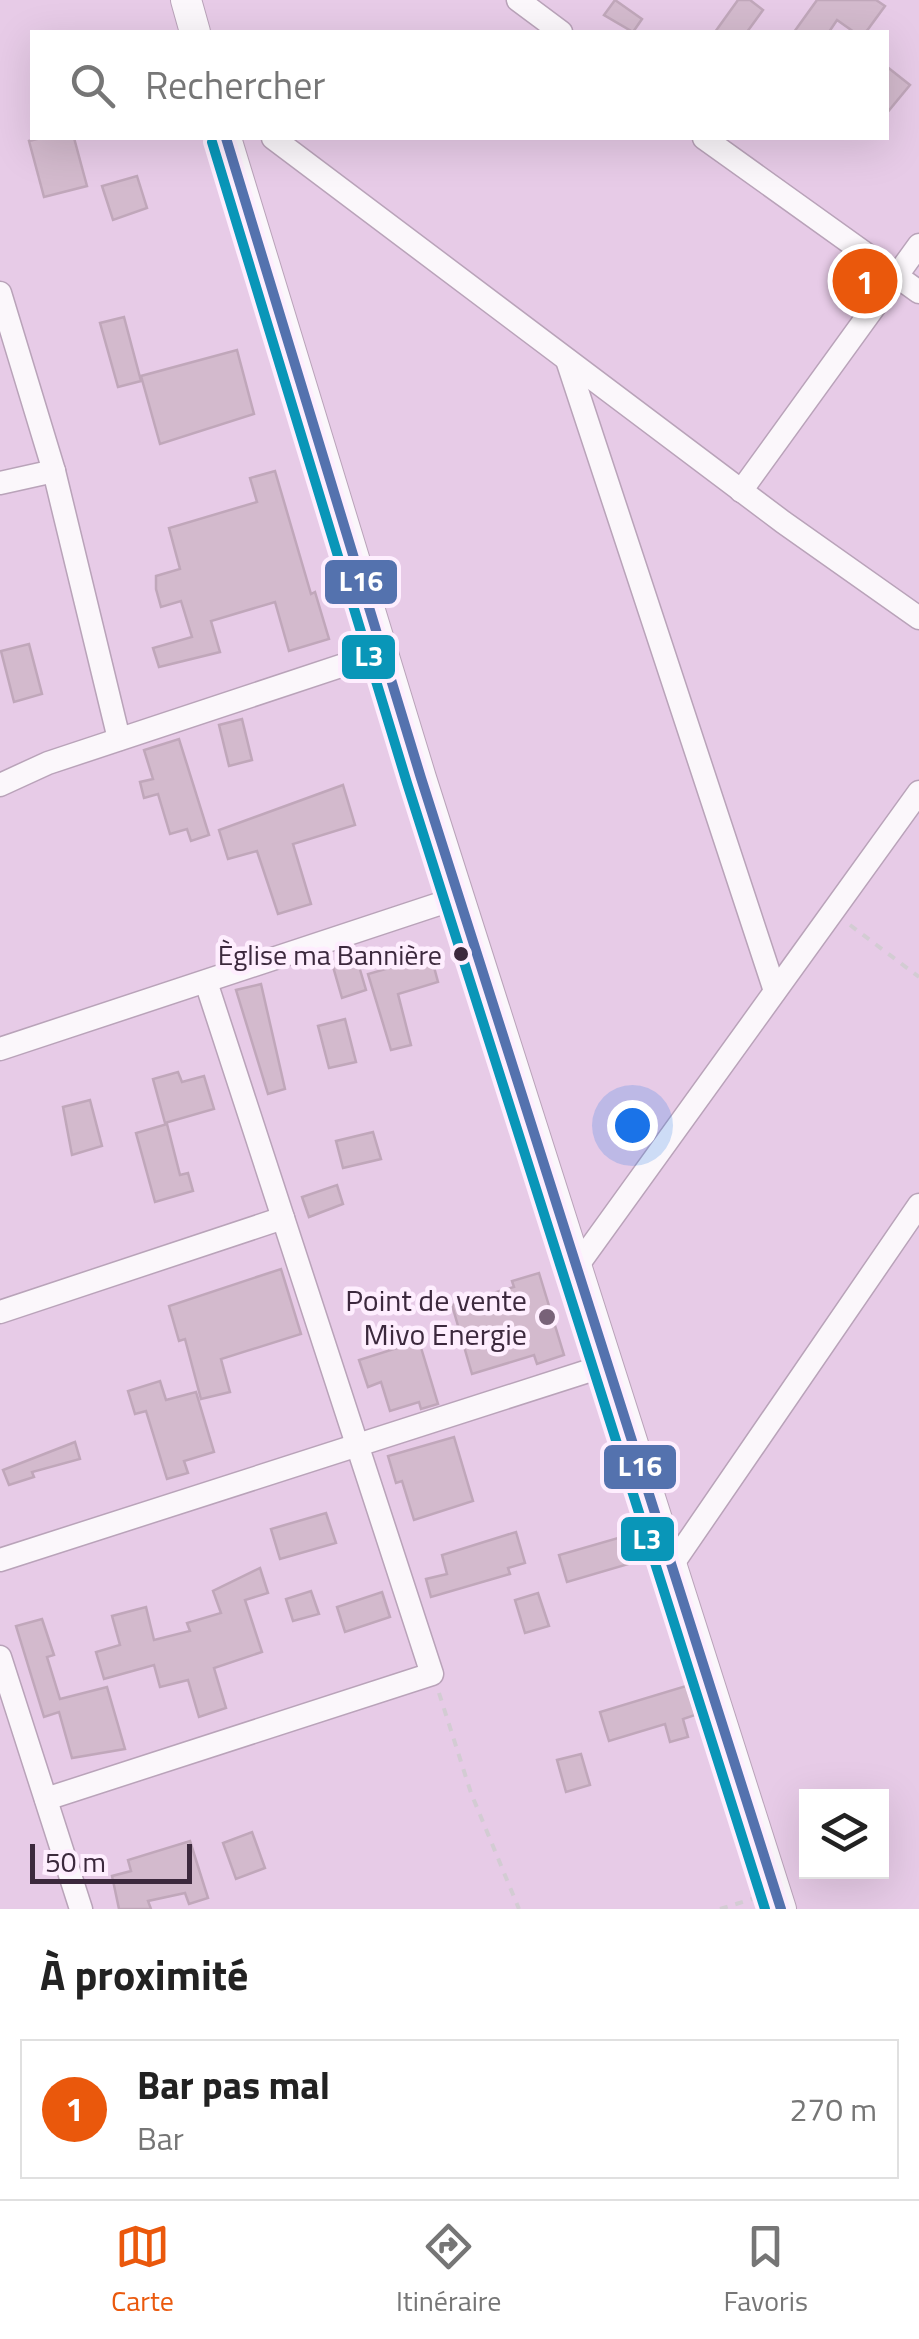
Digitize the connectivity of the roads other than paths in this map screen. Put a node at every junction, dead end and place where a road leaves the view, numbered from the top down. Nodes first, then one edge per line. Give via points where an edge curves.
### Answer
1 (186, 0) edge
2 (518, 0) edge
3 (194, 30) edge
4 (559, 30) edge
5 (227, 140) edge
6 (276, 140) edge
7 (707, 140) edge
8 (919, 245) edge
9 (896, 274) junction
10 (919, 292) edge
11 (0, 293) edge
12 (567, 360) junction
13 (54, 471) junction
14 (0, 483) edge
15 (741, 491) junction
16 (919, 618) edge
17 (383, 652) junction
18 (119, 739) junction
19 (0, 785) edge
20 (919, 792) edge
21 (460, 897) junction
22 (206, 982) junction
23 (775, 990) junction
24 (0, 1050) edge
25 (917, 1214) edge
26 (282, 1218) junction
27 (575, 1269) junction
28 (0, 1312) edge
29 (607, 1365) junction
30 (357, 1445) junction
31 (0, 1560) edge
32 (672, 1566) junction
33 (0, 1657) edge
34 (46, 1799) junction
35 (778, 1901) edge
36 (81, 1909) edge

1 - 3 main road
2 - 4 street
5 - 17 main road
6 - 12 street
7 - 9 street
8 - 9 street
9 - 10 street
9 - 15 street
11 - 13 street
12 - 15 street
12 - 23 street
13 - 14 street
13 - 18 street
15 - 16 street
17 - 18 street
17 - 21 main road
18 - 19 street
20 - 23 street
21 - 22 street
21 - 27 main road
22 - 24 street
22 - 26 street
23 - 27 street
25 - 32 street
26 - 28 street
26 - 30 street
27 - 29 main road
29 - 30 street
29 - 32 main road
30 - 31 street
30 - 34 street via 432,1674
32 - 35 main road
33 - 34 street
34 - 36 street

